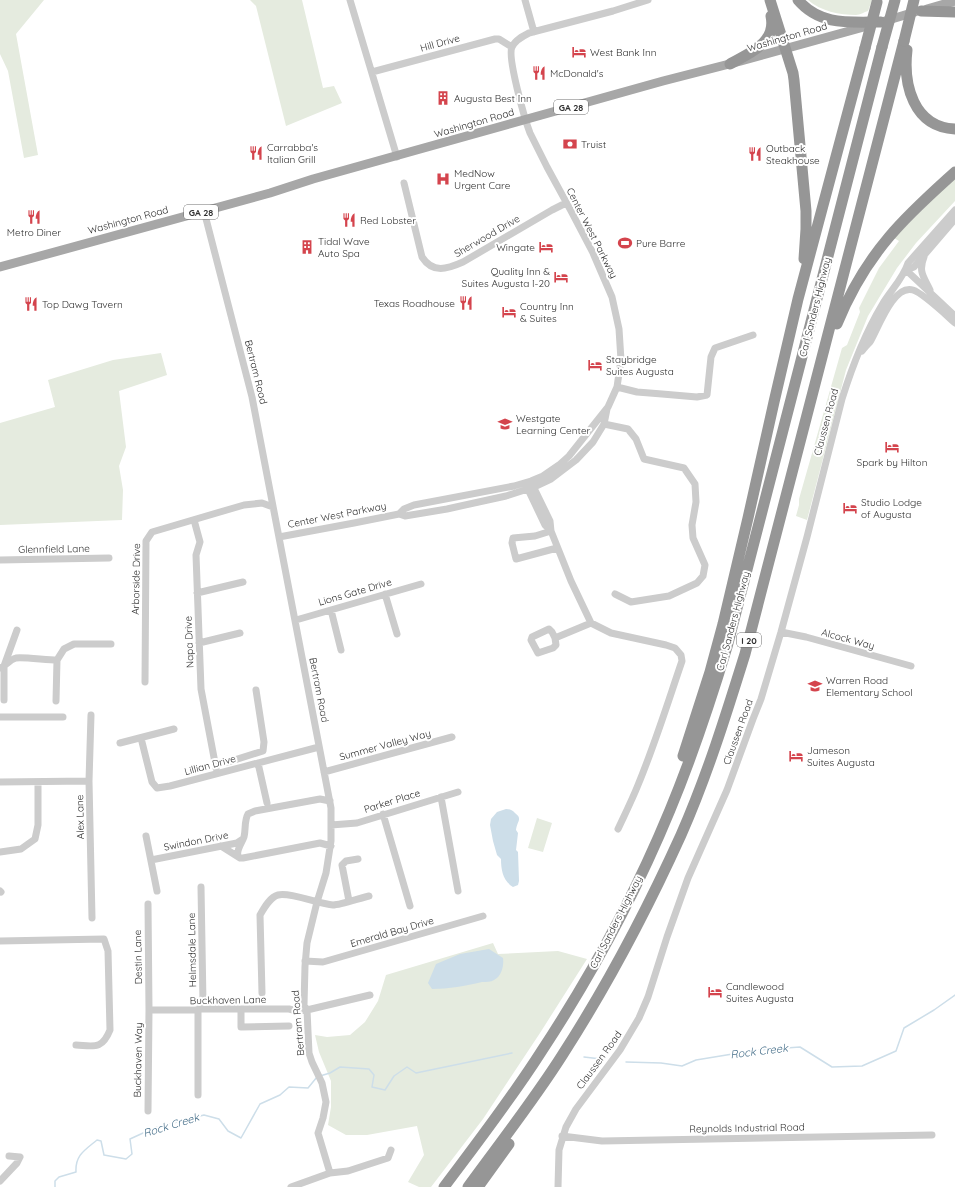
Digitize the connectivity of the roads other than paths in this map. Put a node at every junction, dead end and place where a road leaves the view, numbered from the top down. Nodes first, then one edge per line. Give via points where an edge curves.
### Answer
1 (350, 0) edge
2 (525, 0) edge
3 (648, 0) edge
4 (766, 0) edge
5 (770, 0) edge
6 (798, 0) edge
7 (895, 0) edge
8 (915, 0) edge
9 (877, 1) edge
10 (955, 1) edge
11 (921, 10) junction
12 (955, 12) edge
13 (881, 22) junction
14 (534, 32) junction
15 (906, 41) junction
16 (512, 46) junction
17 (785, 48) junction
18 (730, 64) junction
19 (372, 72) junction
20 (525, 120) junction
21 (955, 129) edge
22 (397, 157) junction
23 (955, 172) edge
24 (404, 183) dead end
25 (566, 203) junction
26 (955, 210) edge
27 (204, 211) junction
28 (955, 219) edge
29 (927, 251) junction
30 (0, 267) edge
31 (906, 270) junction
32 (933, 296) junction
33 (798, 299) junction
34 (955, 316) edge
35 (955, 323) edge
36 (753, 336) dead end
37 (856, 358) junction
38 (817, 376) junction
39 (617, 387) junction
40 (608, 407) junction
41 (604, 424) junction
42 (530, 485) junction
43 (273, 507) junction
44 (194, 520) junction
45 (551, 531) junction
46 (279, 536) junction
47 (557, 548) junction
48 (109, 558) dead end
49 (0, 560) edge
50 (243, 582) dead end
51 (420, 584) dead end
52 (197, 593) junction
53 (385, 594) junction
54 (615, 594) dead end
55 (331, 610) junction
56 (296, 620) junction
57 (591, 623) junction
58 (17, 630) dead end
59 (781, 632) junction
60 (240, 633) dead end
61 (397, 634) dead end
62 (555, 638) dead end
63 (199, 643) junction
64 (110, 644) dead end
65 (341, 650) dead end
66 (57, 660) junction
67 (910, 666) dead end
68 (2, 667) edge
69 (145, 682) dead end
70 (256, 690) dead end
71 (4, 700) dead end
72 (56, 701) dead end
73 (91, 716) dead end
74 (0, 717) edge
75 (63, 717) dead end
76 (174, 729) dead end
77 (452, 737) dead end
78 (141, 738) junction
79 (120, 743) dead end
80 (319, 747) junction
81 (258, 763) junction
82 (324, 772) junction
83 (89, 781) junction
84 (0, 782) edge
85 (38, 782) junction
86 (458, 792) dead end
87 (440, 797) junction
88 (330, 801) junction
89 (267, 803) dead end
90 (384, 814) junction
91 (331, 825) junction
92 (618, 829) dead end
93 (146, 836) dead end
94 (243, 839) junction
95 (221, 846) junction
96 (331, 846) junction
97 (0, 852) edge
98 (238, 856) junction
99 (151, 860) junction
100 (358, 860) dead end
101 (645, 866) junction
102 (201, 888) dead end
103 (157, 891) dead end
104 (458, 891) dead end
105 (369, 896) dead end
106 (349, 901) junction
107 (317, 902) junction
108 (148, 904) dead end
109 (410, 906) dead end
110 (483, 916) dead end
111 (92, 918) dead end
112 (0, 941) edge
113 (0, 948) edge
114 (305, 960) junction
115 (262, 993) dead end
116 (370, 995) dead end
117 (241, 1009) junction
118 (149, 1010) junction
119 (198, 1010) junction
120 (307, 1010) junction
121 (289, 1026) dead end
122 (76, 1045) dead end
123 (563, 1054) junction
124 (198, 1095) dead end
125 (148, 1111) dead end
126 (932, 1135) dead end
127 (562, 1136) junction
128 (391, 1150) dead end
129 (9, 1156) dead end
130 (330, 1173) junction
131 (0, 1181) edge
132 (291, 1187) edge
133 (444, 1187) edge
134 (468, 1187) edge
135 (478, 1187) edge
136 (558, 1187) edge

1 - 19 street
2 - 14 street
3 - 14 street
4 - 18 highway via 772,24 768,38 761,46
5 - 17 highway
6 - 13 highway via 810,12 825,18 842,22
7 - 101 highway, Carl Sanders Highway / I 20, bridge via 727,648 670,811
8 - 15 highway, Carl Sanders Highway / I 20, bridge
9 - 33 highway, bridge
10 - 11 main road, Washington Road / GA 28
11 - 12 highway
11 - 13 main road, Washington Road / GA 28
13 - 17 main road, Washington Road / GA 28
14 - 16 street via 523,36
15 - 21 highway via 906,74 909,90 918,110 935,124
15 - 38 highway, Carl Sanders Highway / I 20
16 - 19 street, Hill Drive via 495,39
16 - 20 street, Center West Parkway via 512,65
17 - 18 main road, Washington Road / GA 28
17 - 33 highway via 795,84 806,210 803,266
18 - 20 main road, Washington Road / GA 28
19 - 22 street
20 - 22 main road, Washington Road / GA 28
20 - 25 street, Center West Parkway
22 - 27 main road, Washington Road / GA 28
23 - 38 highway via 889,236 868,265 846,302
24 - 25 street, Sherwood Drive via 422,257 427,263 440,269 463,262
25 - 39 street, Center West Parkway via 598,264 616,311 621,360
26 - 31 street, Claussen Road via 908,263
27 - 30 main road, Washington Road / GA 28
27 - 43 street, Bertram Road via 252,397
28 - 29 street, Claussen Road
29 - 31 street, Claussen Road via 914,267
29 - 32 street via 921,264 923,277
31 - 32 street
31 - 37 street, Claussen Road via 882,304
32 - 34 street
33 - 101 highway via 723,624 686,747
35 - 37 street via 921,294 914,290 906,290 896,296 870,342
36 - 39 street via 715,348 711,357 708,395 697,397 637,392
37 - 59 street, Claussen Road via 842,400
38 - 123 highway, Carl Sanders Highway / I 20 via 745,654 707,769 681,834 638,925
39 - 40 street, Center West Parkway
40 - 41 street, Center West Parkway
40 - 42 street, Center West Parkway via 559,465
41 - 42 street, Center West Parkway via 576,460 550,479
41 - 54 street via 628,429 636,438 644,459 684,468 695,484 693,538 705,565 704,576 697,583 669,596 631,602
42 - 45 street via 545,525
42 - 46 street, Center West Parkway via 414,505 398,514
43 - 44 street, Arborside Drive via 262,503 244,505
43 - 46 street, Bertram Road
44 - 52 street, Napa Drive via 200,542 196,555
44 - 69 street, Arborside Drive via 152,532 146,541
45 - 47 street
45 - 47 street via 535,536 513,538 516,559
46 - 56 street, Bertram Road
47 - 57 street
48 - 49 street, Glennfield Lane
50 - 52 street
51 - 53 street, Lions Gate Drive
52 - 63 street, Napa Drive
53 - 55 street, Lions Gate Drive
53 - 61 street
55 - 56 street, Lions Gate Drive
55 - 65 street
56 - 80 street, Bertram Road
57 - 62 street
57 - 92 street via 611,634 674,648 681,655 682,661 638,786
58 - 68 street
59 - 67 street, Alcock Way
59 - 127 street, Claussen Road via 754,719 688,878 639,1018 627,1040 576,1109
60 - 63 street
63 - 70 street, Napa Drive via 201,689 216,765 263,751 264,742
64 - 66 street via 74,644 64,649
66 - 68 street via 17,658
66 - 72 street
68 - 71 street
73 - 83 street, Alex Lane
74 - 75 street
76 - 78 street
77 - 82 street, Summer Valley Way
78 - 79 street
78 - 81 street, Lillian Drive via 152,782 158,788
80 - 81 street, Lillian Drive
80 - 82 street, Bertram Road
81 - 89 street
82 - 88 street, Bertram Road
83 - 85 street
83 - 111 street, Alex Lane
84 - 85 street
85 - 97 street via 38,825 35,839 21,848
86 - 87 street, Parker Place
87 - 90 street, Parker Place
87 - 104 street
88 - 91 street, Bertram Road
88 - 94 street via 320,799 248,814
90 - 91 street, Parker Place via 357,823
90 - 109 street
91 - 96 street, Bertram Road
93 - 99 street
94 - 95 street, Swindon Drive
94 - 98 street via 237,852
95 - 98 street
95 - 99 street, Swindon Drive
96 - 98 street via 320,843 243,858
96 - 107 street, Bertram Road
99 - 103 street
100 - 106 street via 346,861 342,865
101 - 133 highway, Carl Sanders Highway / I 20 via 604,948 563,1019
102 - 119 street, Helmsdale Lane via 203,1003
105 - 106 street
106 - 107 street via 335,905
107 - 114 street, Bertram Road
107 - 115 street via 278,895 264,908 260,915
108 - 118 street, Destin Lane
110 - 114 street, Emerald Bay Drive via 323,962
112 - 113 street
112 - 122 street via 104,939 108,950 110,1030 102,1044
114 - 120 street, Bertram Road via 304,1005
116 - 120 street, Buckhaven Lane
117 - 119 street, Buckhaven Lane
117 - 120 street, Buckhaven Lane
117 - 121 street via 241,1027
118 - 119 street, Buckhaven Lane
118 - 125 street, Buckhaven Way
119 - 124 street, Helmsdale Lane
120 - 130 street, Bertram Road via 309,1053 322,1083 326,1102 318,1133
123 - 134 highway, Carl Sanders Highway / I 20
123 - 135 highway via 542,1097
126 - 127 street, Reynolds Industrial Road via 607,1141
127 - 136 street, Claussen Road via 558,1161
128 - 130 street via 388,1158 348,1171
129 - 131 street via 20,1157
130 - 132 street

